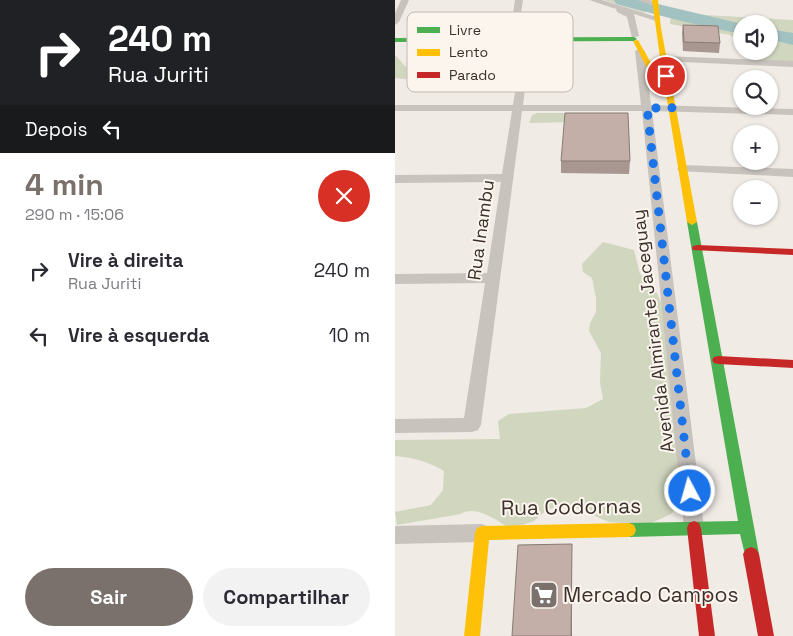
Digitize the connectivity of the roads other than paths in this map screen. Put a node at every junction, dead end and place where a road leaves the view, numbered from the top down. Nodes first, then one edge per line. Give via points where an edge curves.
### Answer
1 (405, 0) edge
2 (593, 0) edge
3 (641, 0) edge
4 (614, 7) junction
5 (655, 8) edge
6 (395, 22) edge
7 (660, 38) junction
8 (573, 40) edge
9 (637, 40) junction
10 (663, 58) junction
11 (793, 64) edge
12 (518, 92) edge
13 (395, 108) edge
14 (517, 108) junction
15 (647, 108) junction
16 (672, 108) junction
17 (793, 112) edge
18 (683, 169) junction
19 (793, 173) edge
20 (507, 178) junction
21 (395, 179) edge
22 (697, 248) junction
23 (793, 252) edge
24 (493, 278) junction
25 (395, 279) edge
26 (717, 360) junction
27 (793, 364) edge
28 (395, 426) edge
29 (747, 527) junction
30 (694, 528) junction
31 (482, 533) junction
32 (395, 535) edge
33 (472, 636) edge
34 (707, 636) edge
35 (766, 636) edge

1 - 6 street
2 - 4 street
3 - 5 street
4 - 5 street
4 - 9 street, Avenida Almirante Jaceguay via 631,16
5 - 7 main road, Avenida Almirante Jaceguay
5 - 9 main road
7 - 9 main road via 651,34
7 - 10 main road, Avenida Almirante Jaceguay
8 - 9 main road
9 - 15 street, Avenida Almirante Jaceguay
9 - 16 main road, Avenida Almirante Jaceguay
10 - 11 street
10 - 16 main road, Avenida Almirante Jaceguay
12 - 14 street, Rua Inambu
13 - 14 street
14 - 15 street
14 - 20 street, Rua Inambu
15 - 16 street
15 - 30 street, Avenida Almirante Jaceguay
16 - 17 street
16 - 18 main road, Avenida Almirante Jaceguay
18 - 19 street
18 - 22 main road, Avenida Almirante Jaceguay
20 - 21 street
20 - 24 street, Rua Inambu
22 - 23 main road
22 - 26 main road, Avenida Almirante Jaceguay
24 - 25 street
24 - 28 street, Rua Inambu via 472,425
26 - 27 main road
26 - 29 main road, Avenida Almirante Jaceguay
29 - 30 main road, Rua Codornas
29 - 35 main road, Avenida Almirante Jaceguay
30 - 31 main road, Rua Codornas
30 - 34 main road, Avenida Almirante Jaceguay
31 - 32 street, Rua Codornas
31 - 33 main road

